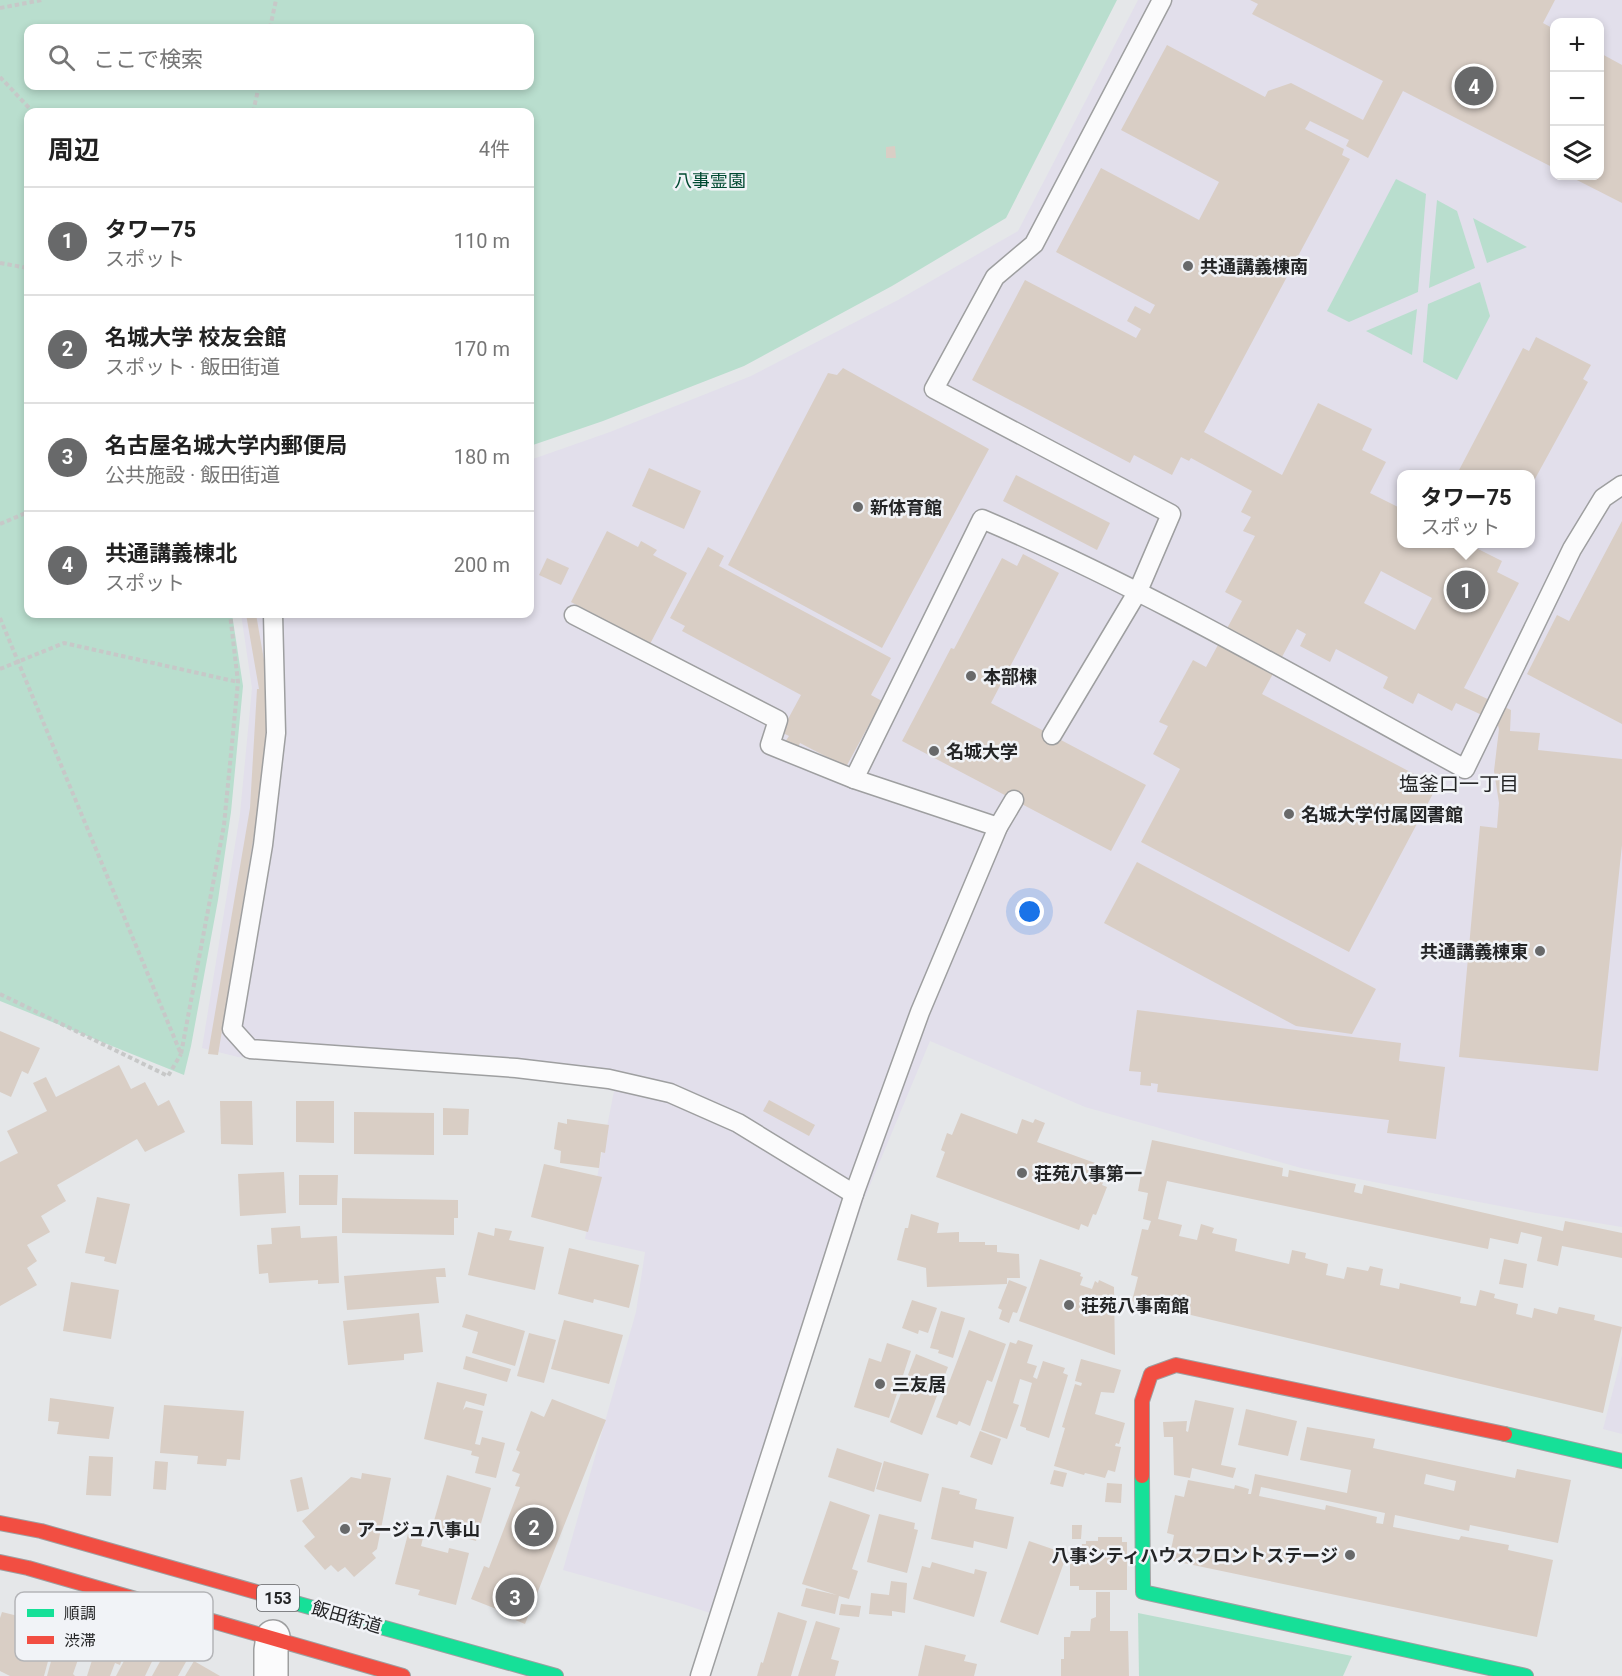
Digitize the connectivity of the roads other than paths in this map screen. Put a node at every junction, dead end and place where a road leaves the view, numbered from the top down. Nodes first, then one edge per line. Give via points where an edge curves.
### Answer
1 (1162, 0) edge
2 (1622, 485) edge
3 (1138, 591) junction
4 (574, 615) dead end
5 (273, 618) edge
6 (1053, 735) dead end
7 (854, 779) junction
8 (1014, 800) dead end
9 (998, 827) junction
10 (854, 1194) junction
11 (1622, 1461) edge
12 (0, 1523) edge
13 (0, 1562) edge
14 (113, 1592) edge
15 (213, 1620) edge
16 (273, 1637) junction
17 (272, 1676) edge
18 (403, 1676) edge
19 (556, 1676) edge
20 (700, 1676) edge
21 (1526, 1676) edge

1 - 3 lane via 1034,244 995,277 934,388 1171,514
2 - 3 lane via 1603,498 1572,549 1465,769
3 - 6 lane
3 - 7 lane via 982,519
4 - 7 lane via 778,720 770,745
5 - 10 lane via 276,733 232,1029 250,1049 516,1068 609,1079 670,1093 738,1123
7 - 9 lane
8 - 9 lane
9 - 10 lane via 920,1012
10 - 20 lane
11 - 21 main road via 1176,1365 1151,1374 1142,1401 1143,1592
12 - 19 main road, 飯田街道 / 153
13 - 14 main road, 153
15 - 16 main road, 153
16 - 17 street
16 - 18 main road, 153

